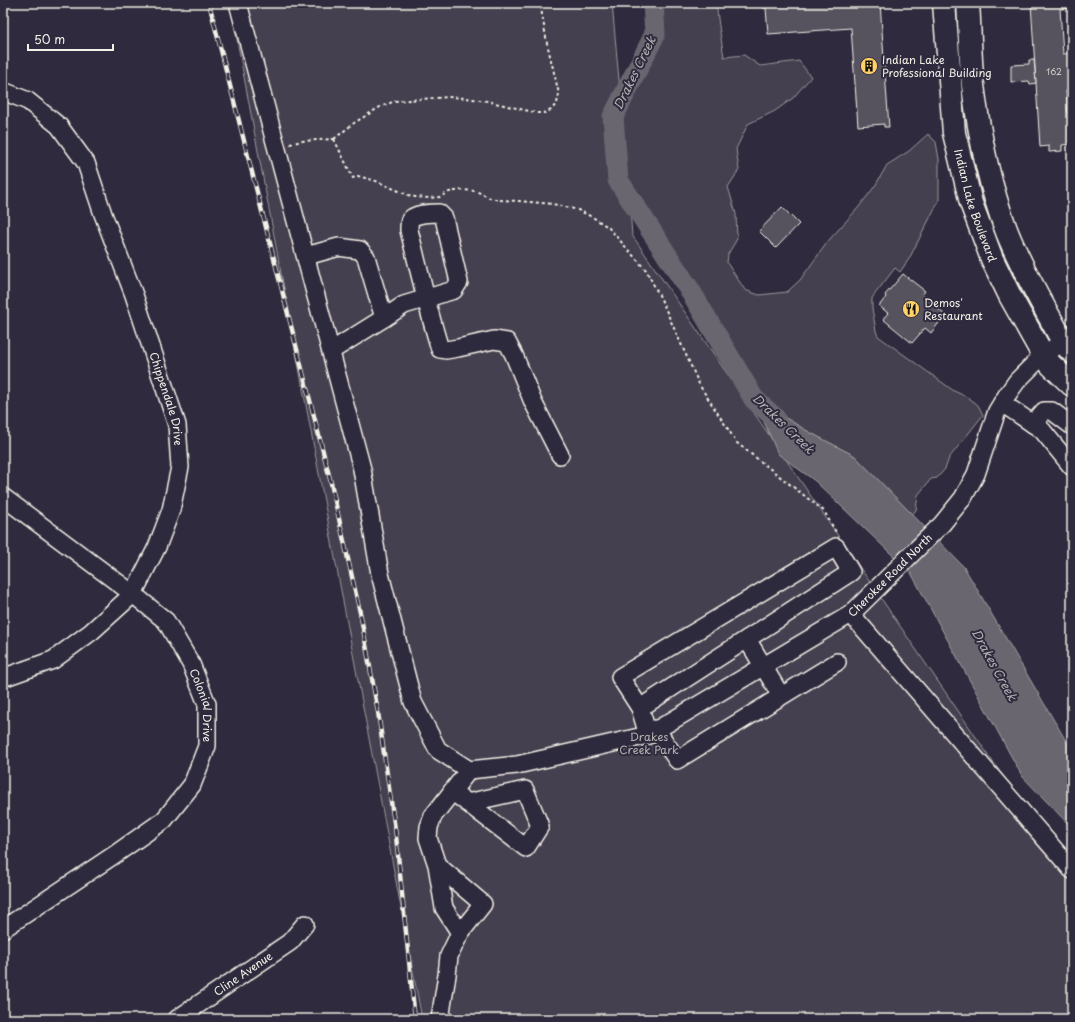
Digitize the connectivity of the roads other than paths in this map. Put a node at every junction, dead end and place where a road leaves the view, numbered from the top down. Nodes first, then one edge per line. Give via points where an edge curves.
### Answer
1 (238, 3) edge
2 (944, 3) edge
3 (968, 3) edge
4 (3, 91) edge
5 (306, 256) junction
6 (426, 298) junction
7 (384, 318) junction
8 (1069, 344) edge
9 (331, 351) junction
10 (1043, 354) junction
11 (1072, 385) edge
12 (1002, 403) junction
13 (1033, 424) junction
14 (1072, 426) edge
15 (560, 455) dead end
16 (1072, 467) edge
17 (3, 497) edge
18 (133, 594) junction
19 (852, 614) junction
20 (747, 639) junction
21 (837, 662) dead end
22 (763, 666) junction
23 (3, 676) edge
24 (781, 696) junction
25 (640, 708) junction
26 (652, 732) junction
27 (469, 770) junction
28 (452, 791) junction
29 (468, 803) dead end
30 (437, 865) junction
31 (1072, 870) edge
32 (305, 924) dead end
33 (3, 929) edge
34 (460, 933) junction
35 (177, 1019) edge
36 (440, 1019) edge

1 - 5 street
2 - 10 main road, Indian Lake Boulevard via 954,133 971,203 992,259
3 - 8 main road, Indian Lake Boulevard via 973,83 986,160 995,195 1007,232 1026,274
4 - 18 street, Chippendale Drive via 28,101 59,126 86,163 134,295 176,425 180,467 171,510 157,547
5 - 7 street via 339,247 360,250 366,257
5 - 9 street
6 - 6 street via 454,290 459,282 444,218 439,213 413,217 410,220 409,230
6 - 7 street via 404,305
6 - 15 street via 440,349 494,340 507,342
7 - 9 street
8 - 10 street, Cherokee Road North
9 - 27 street via 362,469 380,574 413,702 438,750
10 - 11 main road, Indian Lake Boulevard
10 - 12 street, Cherokee Road North via 1017,381
12 - 13 street
12 - 19 street, Cherokee Road North via 976,474 963,498 942,524
13 - 14 street via 1044,411 1052,410
13 - 16 street via 1042,430
17 - 18 street, Colonial Drive
18 - 23 street, Chippendale Drive via 91,632 53,660
18 - 33 street, Colonial Drive via 166,621 192,664 207,704 207,746 192,785 164,820
19 - 22 street
19 - 31 street, Cherokee Road North
20 - 22 street
20 - 25 street
20 - 25 street via 851,572 836,547 620,677
21 - 24 street
22 - 24 street
22 - 26 street
24 - 26 street via 677,760
25 - 26 street
26 - 27 street via 517,765
27 - 28 street
28 - 29 street
28 - 30 street via 433,816 429,827 428,838
30 - 34 street via 444,908
30 - 34 street via 483,904
32 - 35 street, Cline Avenue via 290,942
34 - 36 street via 449,956

